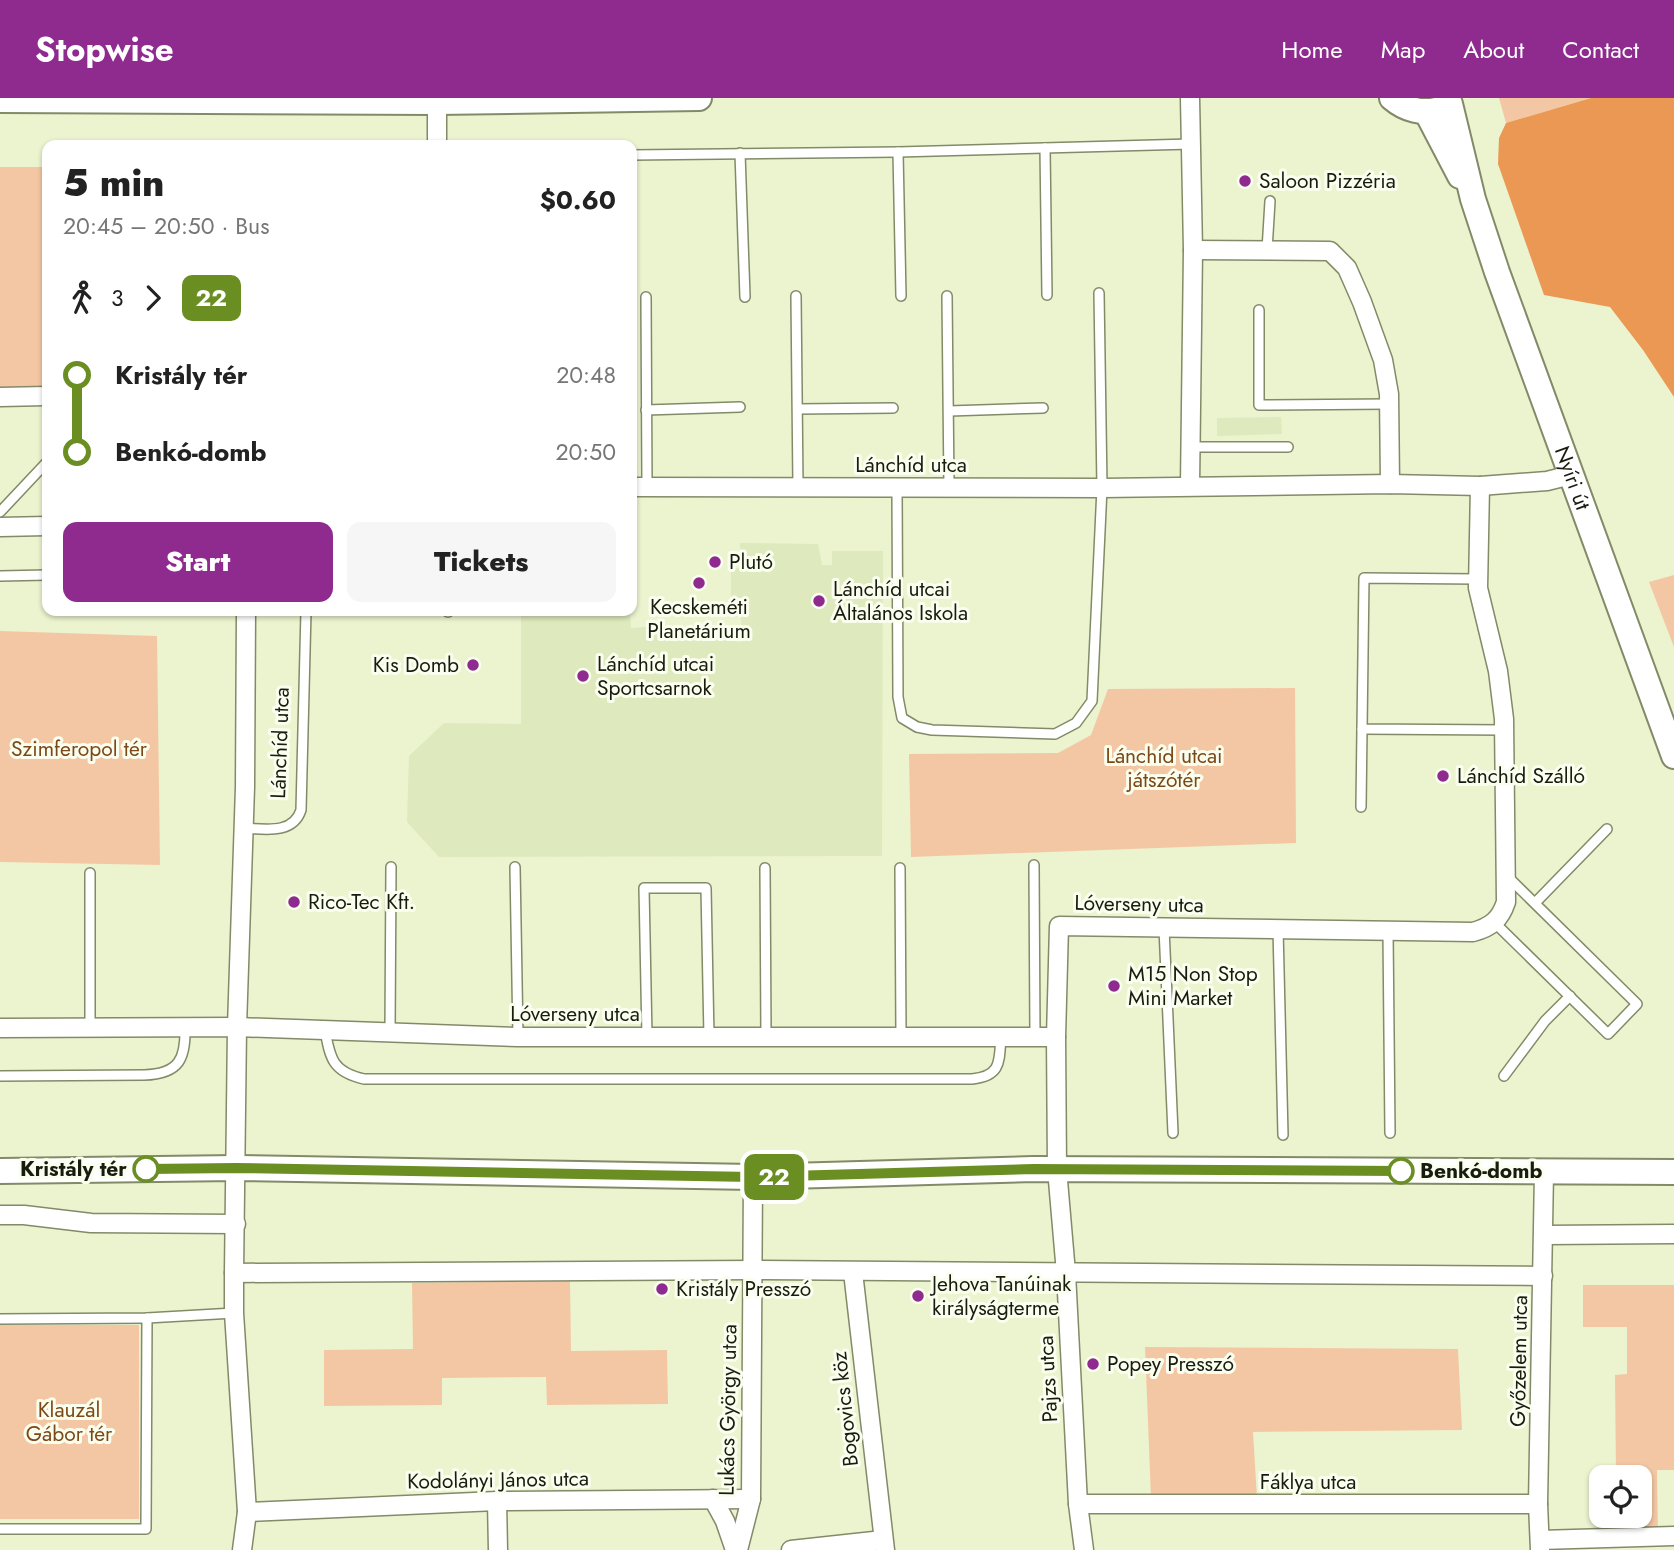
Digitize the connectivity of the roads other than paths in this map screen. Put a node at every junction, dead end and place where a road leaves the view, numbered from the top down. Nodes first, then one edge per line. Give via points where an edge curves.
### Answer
1 (699, 98) edge
2 (1190, 98) edge
3 (1392, 98) edge
4 (0, 100) edge
5 (437, 100) edge
6 (1454, 101) edge
7 (1426, 111) junction
8 (437, 140) edge
9 (1191, 144) junction
10 (1045, 148) junction
11 (898, 152) junction
12 (740, 153) junction
13 (637, 155) edge
14 (1473, 199) junction
15 (1270, 201) dead end
16 (1193, 250) junction
17 (1267, 250) junction
18 (1099, 293) dead end
19 (1046, 295) dead end
20 (796, 296) dead end
21 (901, 296) dead end
22 (947, 296) dead end
23 (646, 297) dead end
24 (744, 297) dead end
25 (1259, 310) dead end
26 (42, 396) edge
27 (0, 397) edge
28 (1389, 404) junction
29 (740, 407) dead end
30 (893, 408) dead end
31 (1042, 408) dead end
32 (798, 409) junction
33 (646, 410) junction
34 (949, 411) junction
35 (1191, 447) junction
36 (1288, 447) dead end
37 (42, 467) edge
38 (1571, 475) junction
39 (1390, 484) junction
40 (1190, 485) junction
41 (1480, 486) junction
42 (639, 487) edge
43 (798, 487) junction
44 (949, 487) junction
45 (897, 488) junction
46 (1102, 488) junction
47 (0, 512) edge
48 (42, 526) edge
49 (0, 527) edge
50 (42, 575) edge
51 (0, 576) edge
52 (1478, 579) junction
53 (246, 616) edge
54 (306, 616) edge
55 (1362, 729) junction
56 (1504, 730) junction
57 (1674, 756) edge
58 (1361, 807) dead end
59 (243, 828) junction
60 (1607, 829) dead end
61 (1034, 865) dead end
62 (391, 867) dead end
63 (515, 867) dead end
64 (765, 868) dead end
65 (900, 868) dead end
66 (90, 873) dead end
67 (1505, 875) junction
68 (1535, 903) junction
69 (1495, 923) junction
70 (1164, 928) junction
71 (1278, 929) junction
72 (1388, 932) junction
73 (1570, 996) junction
74 (90, 1027) junction
75 (185, 1027) junction
76 (237, 1027) junction
77 (0, 1028) edge
78 (325, 1030) junction
79 (390, 1031) junction
80 (766, 1036) junction
81 (901, 1036) junction
82 (1001, 1036) junction
83 (518, 1037) junction
84 (647, 1037) junction
85 (709, 1037) junction
86 (1035, 1037) junction
87 (1056, 1037) junction
88 (0, 1076) edge
89 (1504, 1076) dead end
90 (1173, 1133) dead end
91 (1390, 1133) dead end
92 (1283, 1135) dead end
93 (236, 1168) junction
94 (1058, 1169) junction
95 (0, 1171) edge
96 (1545, 1172) junction
97 (1674, 1172) edge
98 (753, 1177) junction
99 (0, 1215) edge
100 (236, 1224) junction
101 (1674, 1234) edge
102 (1545, 1235) junction
103 (752, 1270) junction
104 (853, 1272) junction
105 (234, 1273) junction
106 (1066, 1273) junction
107 (1543, 1276) junction
108 (234, 1313) junction
109 (147, 1318) junction
110 (0, 1319) edge
111 (713, 1499) junction
112 (751, 1499) junction
113 (497, 1501) junction
114 (1078, 1504) junction
115 (1538, 1504) junction
116 (247, 1512) junction
117 (0, 1529) edge
118 (1674, 1536) edge
119 (884, 1545) edge
120 (1540, 1545) edge
121 (242, 1550) edge
122 (498, 1550) edge
123 (737, 1550) edge
124 (795, 1550) edge
125 (1084, 1550) edge

1 - 5 street
2 - 9 street
3 - 7 street
4 - 5 street
5 - 8 street
6 - 7 street
6 - 14 street, Nyíri út
7 - 14 street, Nyíri út
9 - 10 lane
9 - 16 street
10 - 11 lane
10 - 19 lane
11 - 12 lane
11 - 21 lane
12 - 13 lane
12 - 24 lane
14 - 38 street, Nyíri út
15 - 17 lane
16 - 17 street
16 - 35 street
17 - 28 street via 1330,251 1347,268 1383,360
18 - 46 lane
20 - 32 lane
22 - 34 lane
23 - 33 lane
25 - 28 lane via 1259,405
26 - 27 street
28 - 39 street
29 - 33 lane
30 - 32 lane
31 - 34 lane
32 - 43 lane
33 - 42 lane
34 - 44 lane
35 - 36 lane
35 - 40 street
37 - 47 lane
38 - 41 street, Lánchíd utca
38 - 57 street, Nyíri út
39 - 40 street, Lánchíd utca
39 - 41 street, Lánchíd utca
40 - 46 street, Lánchíd utca
41 - 52 street
42 - 43 street, Lánchíd utca
43 - 45 street, Lánchíd utca
44 - 45 street, Lánchíd utca
44 - 46 street, Lánchíd utca
45 - 46 lane via 898,697 902,718 932,730 1055,734 1076,723 1092,701
48 - 49 street
50 - 51 lane
52 - 55 lane via 1364,578
52 - 56 street via 1498,671
53 - 59 street
54 - 59 lane, Lánchíd utca via 301,810 288,827
55 - 56 lane
55 - 58 lane
56 - 67 street
59 - 76 street
60 - 68 lane
61 - 86 lane
62 - 79 lane
63 - 83 lane
64 - 80 lane
65 - 81 lane
66 - 74 lane
67 - 68 lane
67 - 69 street via 1506,902
68 - 73 lane via 1637,1004 1608,1034
69 - 72 street, Lóverseny utca via 1473,932
69 - 73 lane
70 - 71 street, Lóverseny utca
70 - 87 street, Lóverseny utca via 1059,926
70 - 90 lane
71 - 72 street, Lóverseny utca
71 - 92 lane
72 - 91 lane
73 - 89 lane
74 - 75 street
74 - 77 street
75 - 76 street
75 - 88 lane via 183,1056 163,1073
76 - 78 street, Lóverseny utca
76 - 93 street
78 - 79 street, Lóverseny utca
78 - 82 lane via 335,1064 364,1079 972,1079 983,1078 997,1068
79 - 83 street, Lóverseny utca
80 - 81 street, Lóverseny utca
80 - 85 street, Lóverseny utca
81 - 82 street, Lóverseny utca
82 - 86 street, Lóverseny utca
83 - 84 street, Lóverseny utca
84 - 85 street, Lóverseny utca
84 - 85 lane via 644,888 706,888
86 - 87 street, Lóverseny utca
87 - 94 street, Pajzs utca
93 - 95 street
93 - 98 street
93 - 100 street
94 - 96 street
94 - 98 street
94 - 106 street, Pajzs utca
96 - 97 street
96 - 102 street, Győzelem utca
98 - 103 street, Lukács György utca
99 - 100 street via 91,1223
100 - 105 street
101 - 102 street
102 - 107 street, Győzelem utca
103 - 104 street
103 - 105 street
103 - 112 street, Lukács György utca
104 - 106 street
104 - 119 street, Bogovics köz
105 - 108 street
106 - 107 street
106 - 114 street, Pajzs utca
107 - 115 street, Győzelem utca
108 - 109 lane
108 - 116 street
109 - 110 lane
109 - 117 lane via 146,1529
111 - 112 street, Kodolányi János utca
111 - 113 street, Kodolányi János utca
111 - 123 street, Lukács György utca
112 - 123 street, Lukács György utca
113 - 116 street, Kodolányi János utca
113 - 122 street
114 - 115 street, Fáklya utca
114 - 125 street, Pajzs utca
115 - 120 street, Győzelem utca
116 - 121 street
118 - 120 street
119 - 124 street, Bogovics köz

